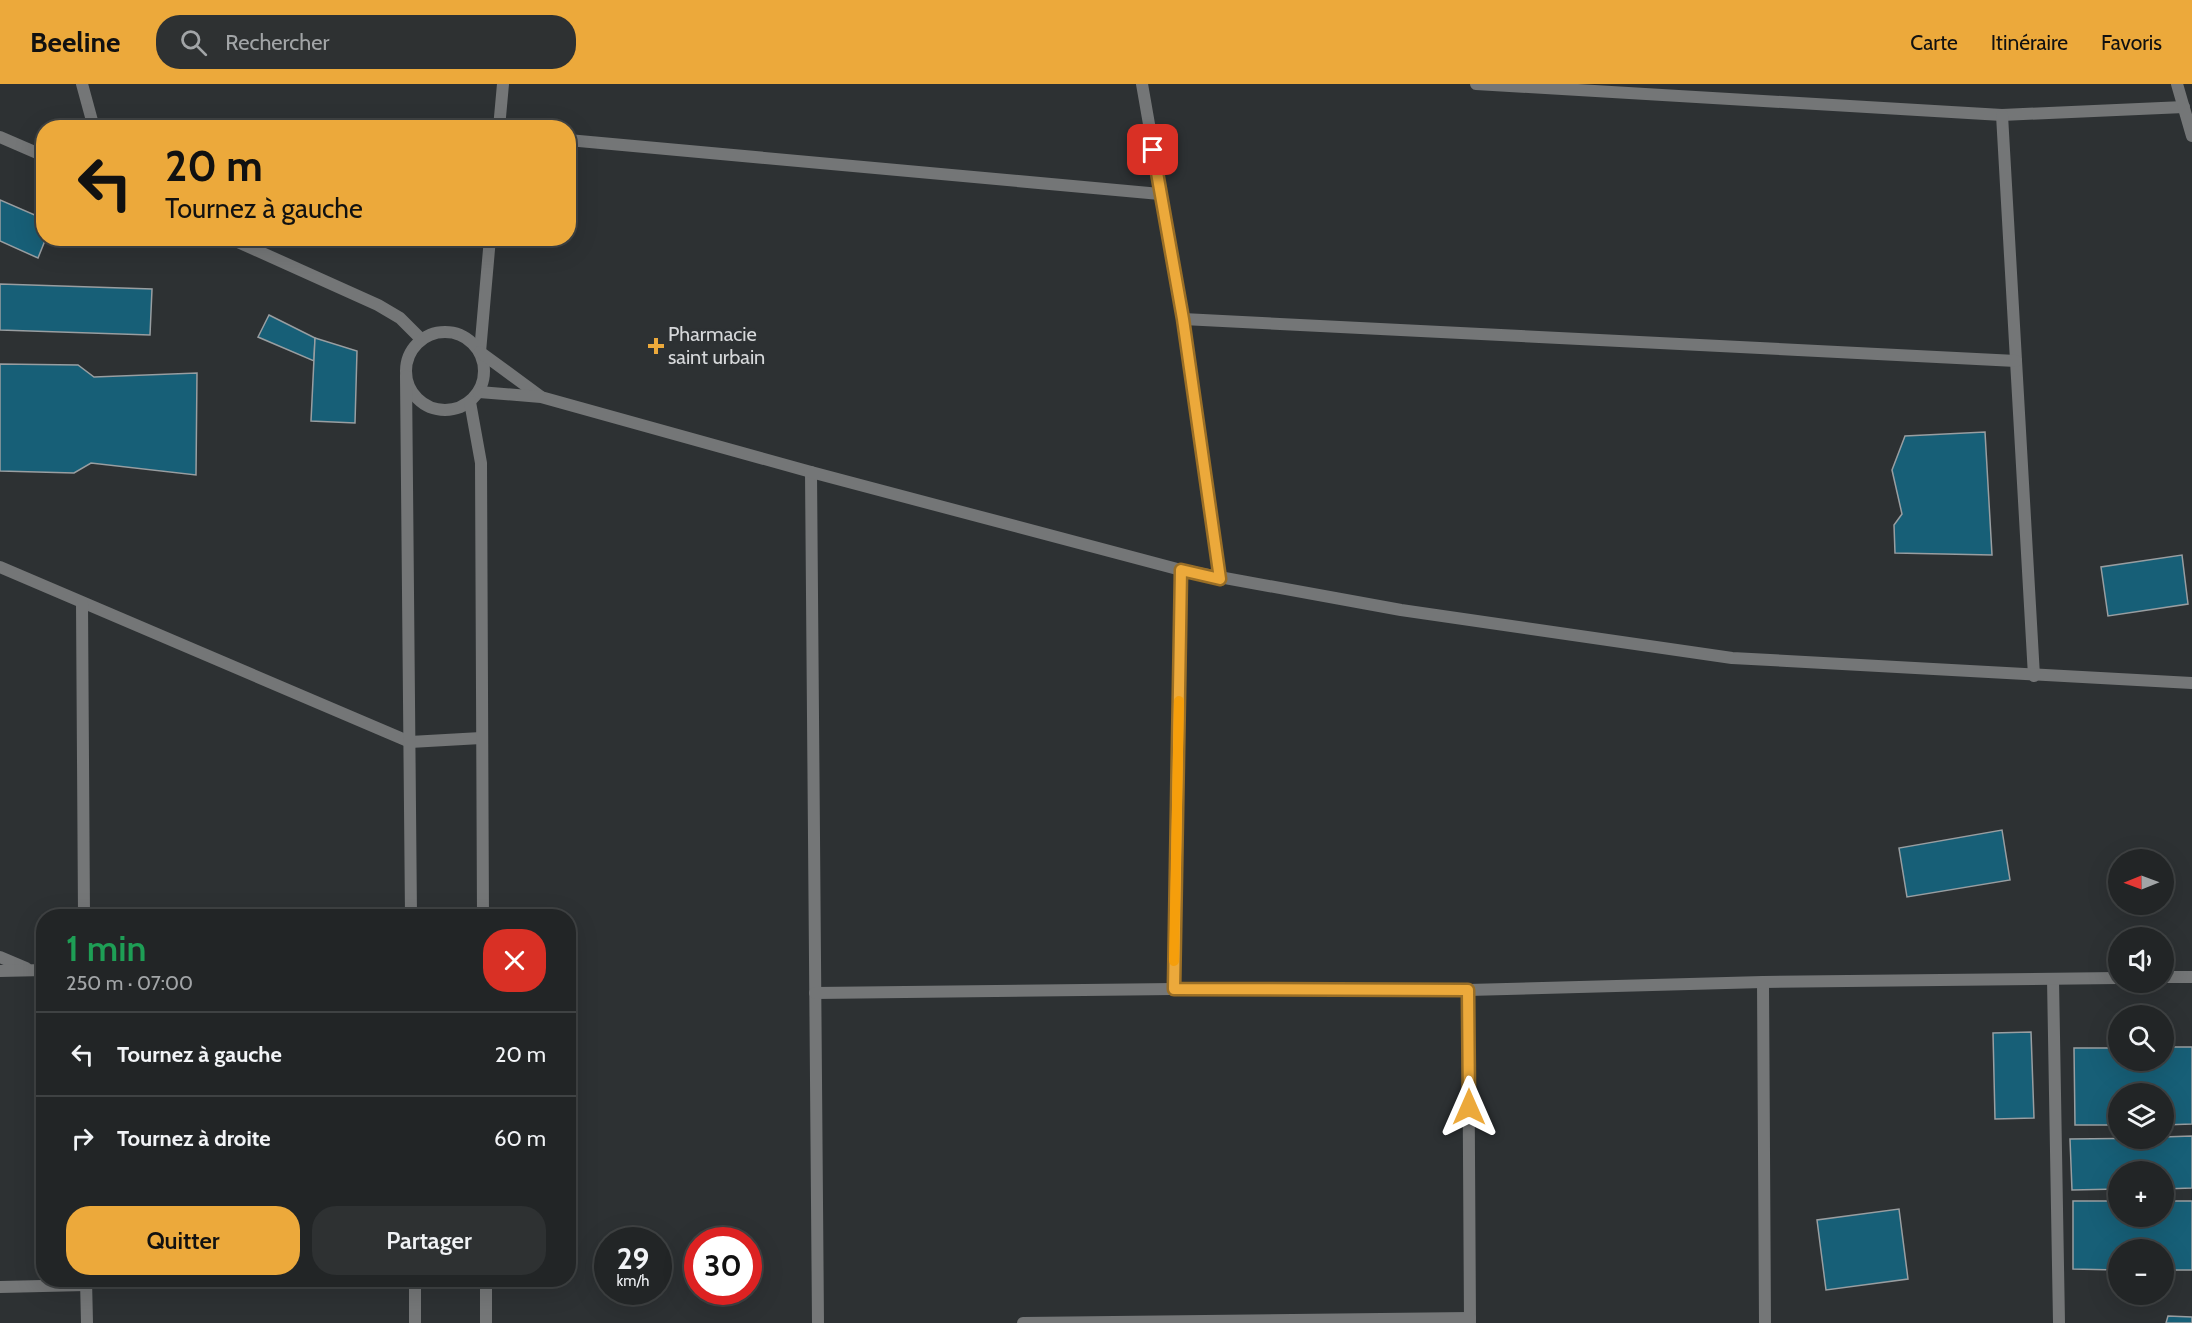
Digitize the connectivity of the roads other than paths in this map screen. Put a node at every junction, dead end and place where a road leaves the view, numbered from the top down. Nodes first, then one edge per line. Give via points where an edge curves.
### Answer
1 (82, 84) edge
2 (503, 84) edge
3 (1142, 84) edge
4 (1476, 84) edge
5 (2177, 84) edge
6 (2184, 107) junction
7 (2002, 115) junction
8 (92, 120) edge
9 (500, 120) edge
10 (2192, 136) edge
11 (0, 137) edge
12 (576, 141) edge
13 (36, 153) edge
14 (1160, 194) junction
15 (247, 246) edge
16 (489, 246) edge
17 (1183, 319) junction
18 (421, 339) junction
19 (480, 352) junction
20 (2016, 361) junction
21 (406, 376) junction
22 (479, 392) junction
23 (541, 397) junction
24 (470, 402) junction
25 (811, 472) junction
26 (0, 567) edge
27 (1181, 570) junction
28 (1220, 579) junction
29 (82, 603) junction
30 (2034, 676) junction
31 (2192, 683) edge
32 (481, 738) junction
33 (410, 742) junction
34 (84, 909) edge
35 (411, 909) edge
36 (483, 909) edge
37 (0, 957) edge
38 (30, 970) junction
39 (36, 970) edge
40 (0, 971) edge
41 (2174, 977) edge
42 (2192, 977) edge
43 (2108, 978) edge
44 (2053, 979) junction
45 (1763, 982) junction
46 (1174, 989) junction
47 (1468, 990) junction
48 (815, 993) junction
49 (36, 1285) edge
50 (0, 1287) edge
51 (86, 1287) edge
52 (415, 1287) edge
53 (486, 1287) edge
54 (1470, 1320) edge
55 (87, 1323) edge
56 (415, 1323) edge
57 (486, 1323) edge
58 (818, 1323) edge
59 (1023, 1323) edge
60 (1765, 1323) edge
61 (2059, 1323) edge

1 - 8 street
2 - 9 street
3 - 14 street
4 - 7 street
5 - 6 street
6 - 7 street
6 - 10 street
7 - 20 street
11 - 13 street
12 - 14 street
14 - 17 street
15 - 18 street via 378,304 400,318
16 - 19 street
17 - 20 street
17 - 28 street
18 - 19 street via 447,331 460,334
18 - 21 street via 406,362
19 - 22 street via 484,379
19 - 23 street
20 - 30 street
21 - 24 street via 414,395 430,407 444,410
21 - 33 street
22 - 23 street
22 - 24 street
23 - 25 street
24 - 32 street via 481,463
25 - 27 street
25 - 48 street
26 - 29 street
27 - 28 street
27 - 46 street
28 - 30 street via 1401,610 1732,658
29 - 33 street
29 - 34 street
30 - 31 street
32 - 33 street
32 - 36 street
33 - 35 street
37 - 38 street
38 - 39 street
38 - 40 street
41 - 42 street
43 - 44 street
44 - 45 street
44 - 61 street
45 - 47 street
45 - 60 street
46 - 47 street
46 - 48 street
47 - 54 street
48 - 58 street
49 - 50 street
51 - 55 street
52 - 56 street
53 - 57 street
54 - 59 street

